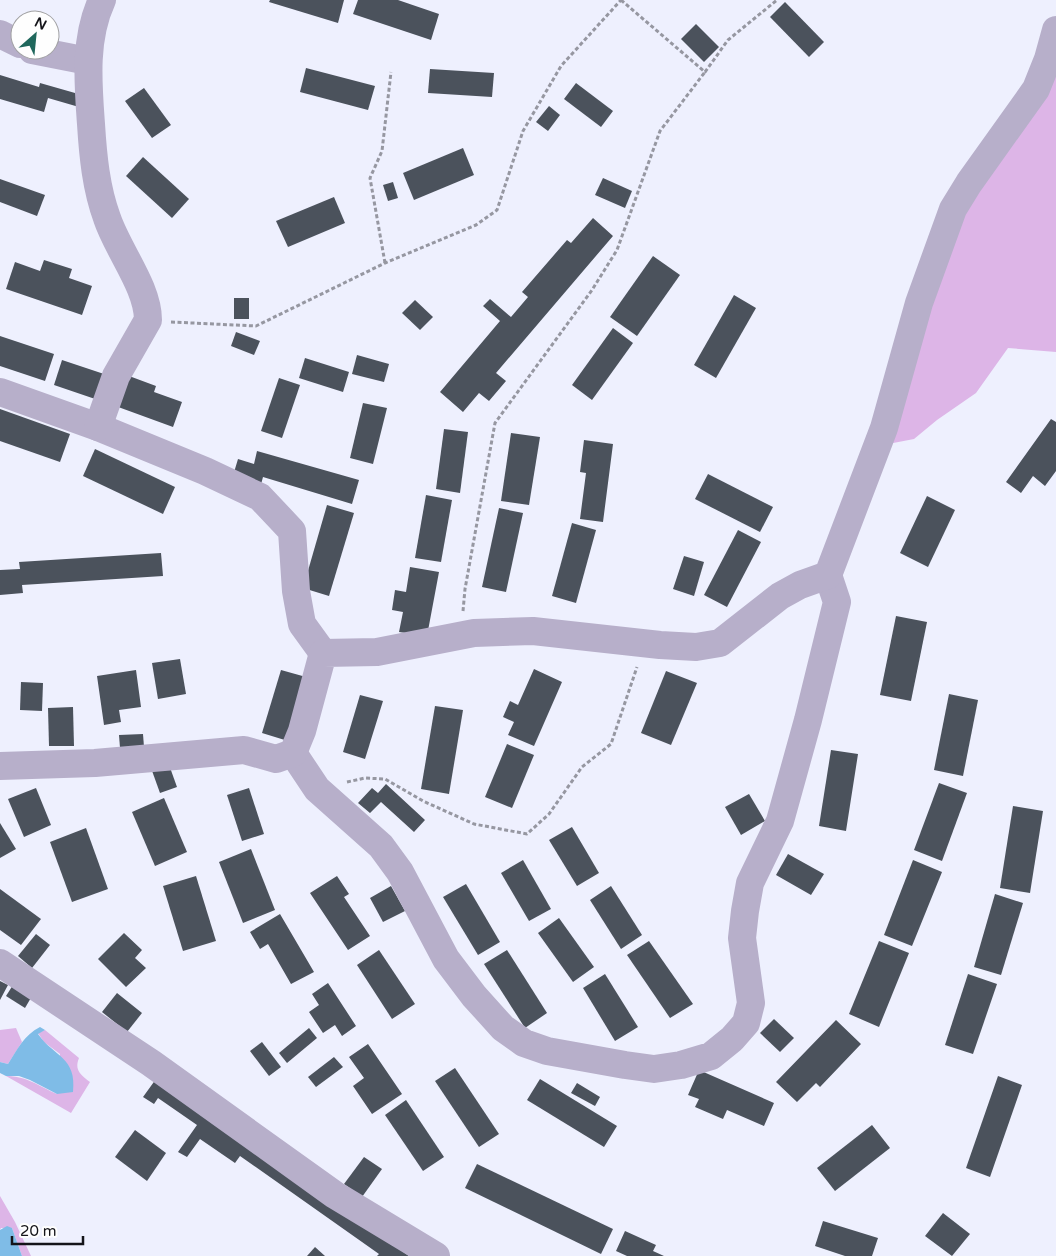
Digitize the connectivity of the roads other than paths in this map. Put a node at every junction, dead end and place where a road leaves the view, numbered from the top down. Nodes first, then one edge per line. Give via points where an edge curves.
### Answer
1 (102, 0) edge
2 (1056, 30) edge
3 (60, 56) edge
4 (88, 61) junction
5 (0, 392) edge
6 (98, 427) junction
7 (828, 575) junction
8 (323, 653) junction
9 (293, 753) junction
10 (0, 766) edge
11 (0, 963) edge
12 (436, 1256) edge

1 - 4 street via 92,30
2 - 7 street via 1036,89 954,209 919,303 884,428
3 - 4 street
4 - 6 street via 97,183 107,219 148,310 148,320 116,376
5 - 6 street
6 - 8 street via 260,497 292,531 302,624
7 - 8 street via 780,596 720,642 696,647 532,631 474,634 377,652
7 - 9 street via 837,602 815,693 780,821 750,883 742,938 750,1009 746,1023 711,1056 654,1069 547,1051 524,1043 503,1028 446,960 400,872 382,846 317,789
8 - 9 street
9 - 10 street via 276,759 244,750 95,763
11 - 12 street via 151,1063 335,1194

